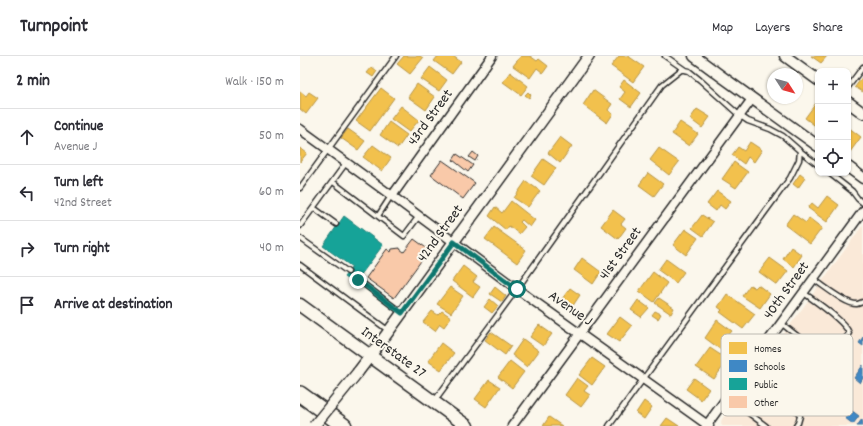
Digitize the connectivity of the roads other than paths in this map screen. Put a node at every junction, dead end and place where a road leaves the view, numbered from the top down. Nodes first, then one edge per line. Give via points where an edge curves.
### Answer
1 (396, 56) edge
2 (492, 56) edge
3 (588, 56) edge
4 (666, 56) edge
5 (694, 56) edge
6 (785, 56) edge
7 (863, 67) edge
8 (684, 70) junction
9 (815, 78) edge
10 (851, 83) edge
11 (752, 99) junction
12 (851, 104) edge
13 (863, 113) edge
14 (740, 115) junction
15 (300, 129) edge
16 (815, 144) edge
17 (328, 150) junction
18 (800, 151) junction
19 (346, 163) junction
20 (815, 163) edge
21 (851, 170) edge
22 (833, 176) edge
23 (863, 178) edge
24 (333, 182) junction
25 (300, 188) edge
26 (392, 196) junction
27 (863, 203) edge
28 (314, 208) junction
29 (863, 211) edge
30 (378, 216) junction
31 (420, 216) junction
32 (336, 224) dead end
33 (300, 226) edge
34 (300, 238) edge
35 (454, 242) junction
36 (300, 265) edge
37 (348, 272) dead end
38 (813, 279) junction
39 (358, 280) dead end
40 (517, 289) junction
41 (803, 292) junction
42 (863, 302) edge
43 (300, 305) edge
44 (402, 313) junction
45 (781, 323) junction
46 (390, 331) junction
47 (580, 333) junction
48 (773, 334) edge
49 (796, 334) edge
50 (848, 334) edge
51 (370, 356) junction
52 (644, 379) junction
53 (300, 394) edge
54 (434, 402) junction
55 (721, 406) edge
56 (752, 416) edge
57 (800, 416) edge
58 (314, 426) edge
59 (344, 426) edge
60 (466, 426) edge
61 (512, 426) edge
62 (609, 426) edge
63 (707, 426) edge
64 (766, 426) edge
65 (796, 426) edge

1 - 17 lane
2 - 26 street, 43rd Street
3 - 35 street, 42nd Street
4 - 8 lane
5 - 11 street
6 - 9 street
7 - 10 lane
8 - 14 lane via 689,71
8 - 40 lane via 662,85
11 - 14 street, 41st Street
11 - 16 street
12 - 13 street
14 - 18 lane via 783,136
14 - 47 street, 41st Street
15 - 17 street, Avenue J
17 - 19 street, Avenue J
17 - 25 lane
18 - 20 lane
18 - 52 lane via 799,160 790,178
19 - 24 lane
19 - 26 street, Avenue J
21 - 23 street
22 - 27 lane
24 - 28 lane
24 - 30 lane
26 - 30 lane
26 - 31 street, Avenue J
28 - 32 lane
28 - 33 lane
29 - 38 street, 40th Street
30 - 31 lane via 404,236
31 - 35 street, Avenue J
34 - 37 lane
35 - 40 street, Avenue J
35 - 44 street, 42nd Street
36 - 46 lane
38 - 41 street, 40th Street
38 - 42 lane via 850,302
39 - 44 lane
40 - 47 street, Avenue J
40 - 54 lane
41 - 45 street, 40th Street
41 - 50 lane via 833,315 847,328
43 - 51 main road, Interstate 27
44 - 46 street, 42nd Street
45 - 48 street, 40th Street
45 - 49 lane
46 - 51 street, 42nd Street
47 - 52 street, Avenue J
47 - 61 street, 41st Street
51 - 54 main road, Interstate 27
51 - 58 street, 42nd Street, bridge
52 - 62 lane
52 - 63 street, Avenue J
53 - 59 highway
54 - 60 main road, Interstate 27
55 - 63 street, 40th Street
56 - 64 lane
57 - 65 lane

